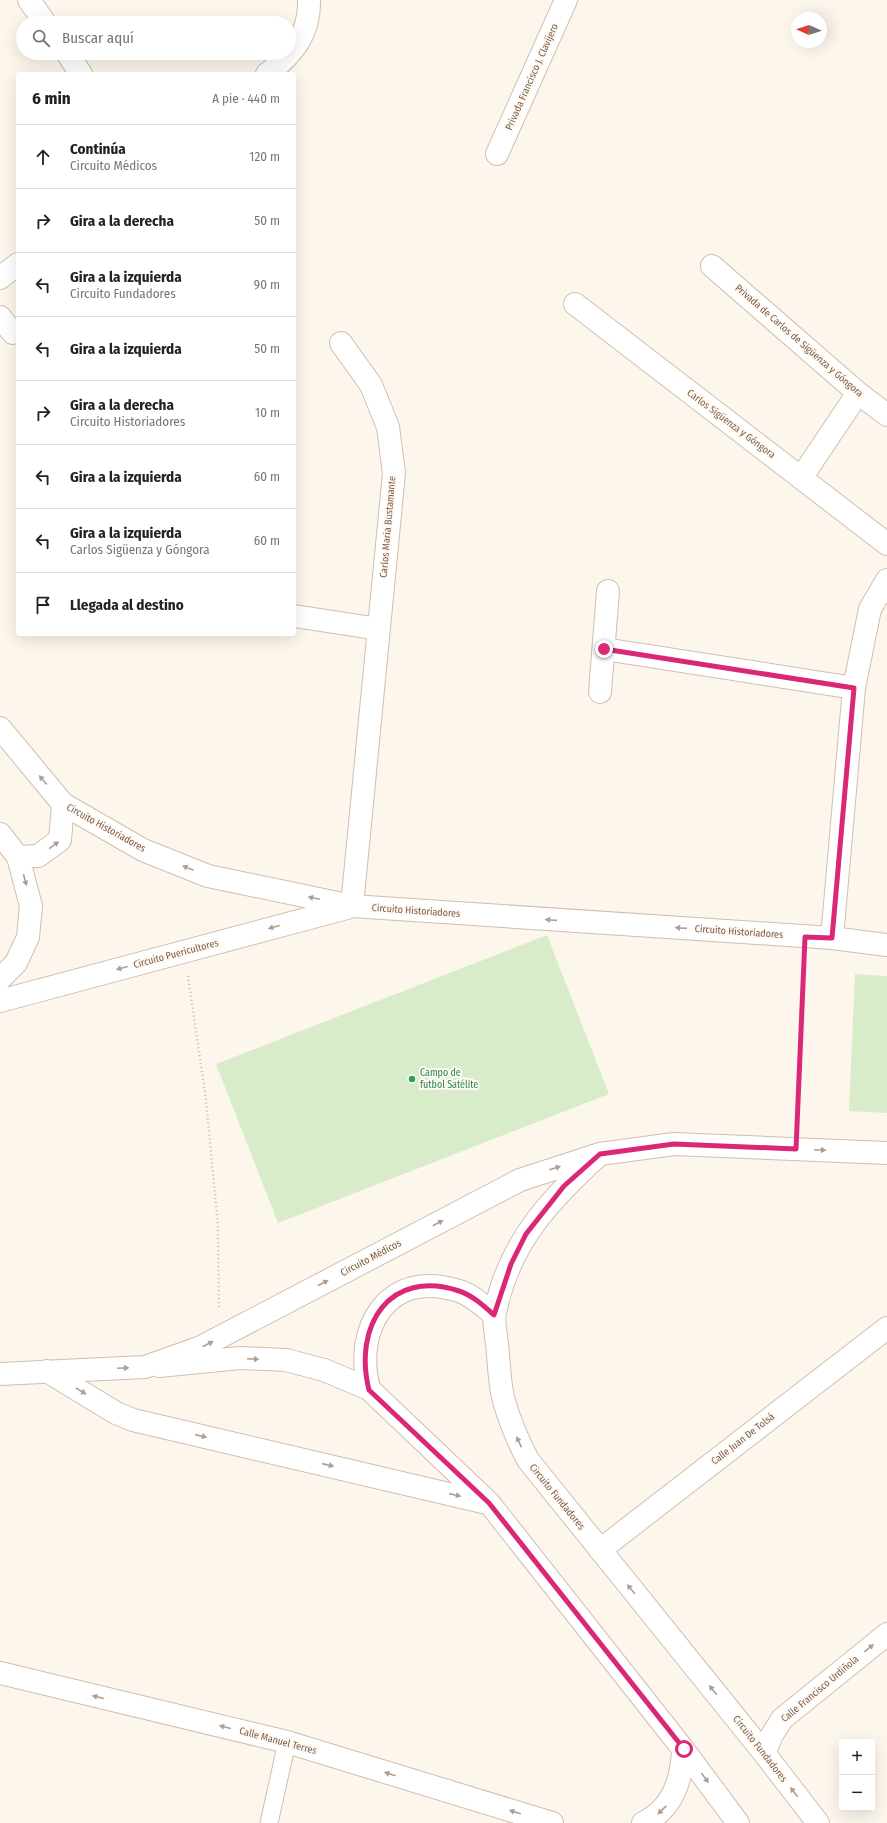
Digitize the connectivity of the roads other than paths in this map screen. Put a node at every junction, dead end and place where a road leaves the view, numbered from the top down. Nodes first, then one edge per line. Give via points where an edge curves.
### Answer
1 (29, 0) edge
2 (310, 0) edge
3 (566, 0) edge
4 (41, 16) edge
5 (296, 46) edge
6 (72, 60) edge
7 (285, 60) edge
8 (80, 72) edge
9 (270, 72) edge
10 (497, 154) dead end
11 (16, 266) edge
12 (712, 266) dead end
13 (0, 278) edge
14 (575, 304) dead end
15 (341, 343) dead end
16 (858, 393) junction
17 (887, 415) edge
18 (801, 478) junction
19 (887, 544) edge
20 (887, 580) edge
21 (608, 591) dead end
22 (296, 616) edge
23 (379, 629) junction
24 (604, 649) junction
25 (854, 688) junction
26 (600, 692) dead end
27 (0, 728) edge
28 (63, 804) junction
29 (0, 834) edge
30 (18, 857) junction
31 (352, 906) junction
32 (832, 938) junction
33 (887, 945) edge
34 (0, 979) edge
35 (0, 1000) edge
36 (887, 1153) edge
37 (600, 1154) junction
38 (494, 1315) junction
39 (887, 1328) edge
40 (145, 1367) junction
41 (47, 1371) junction
42 (0, 1374) edge
43 (369, 1390) junction
44 (489, 1503) junction
45 (600, 1550) junction
46 (887, 1634) edge
47 (0, 1673) edge
48 (287, 1742) junction
49 (684, 1749) junction
50 (764, 1753) junction
51 (269, 1823) edge
52 (552, 1823) edge
53 (642, 1823) edge
54 (738, 1823) edge
55 (818, 1823) edge

1 - 4 street
2 - 5 street via 310,15 302,38
3 - 10 street, Privada Francisco J. Clavijero
6 - 8 street
7 - 9 street
11 - 13 street
12 - 16 street, Privada de Carlos de Sigüenza y Góngora
14 - 18 street, Carlos Sigüenza y Góngora
15 - 23 street, Carlos Maria Bustamante via 371,385 388,427 394,473
16 - 17 street, Privada de Carlos de Sigüenza y Góngora
16 - 18 street
18 - 19 street, Carlos Sigüenza y Góngora
20 - 25 street via 870,609
21 - 24 street
22 - 23 street
23 - 31 street, Carlos Maria Bustamante
24 - 25 street
24 - 26 street
25 - 32 street
28 -> 27 street, Circuito Historiadores
30 -> 28 street via 38,856 60,840
31 -> 28 street, Circuito Historiadores via 208,876 143,850
29 - 30 street
30 -> 34 street via 31,906 28,937 16,963
32 -> 31 street, Circuito Historiadores
31 -> 35 street, Circuito Puericultores
32 - 33 street, Circuito Historiadores
37 -> 36 street via 674,1144
37 - 38 street, Circuito Fundadores via 564,1186 526,1234 511,1264
40 -> 37 street, Circuito Médicos via 220,1338 520,1180
38 - 43 street via 461,1291 417,1287 402,1292 387,1301 378,1312 366,1339 364,1356
45 -> 38 street, Circuito Fundadores via 528,1460 514,1432 503,1400
39 - 45 street, Calle Juan De Tolsá
41 -> 40 street, Circuito Médicos
40 -> 43 street, Circuito Médicos via 240,1358 286,1360 324,1370
41 - 42 street, Circuito Médicos
41 -> 44 street via 116,1413 133,1420
43 - 44 street, Circuito Médicos
44 - 49 street, Circuito Médicos
50 -> 45 street, Circuito Fundadores
50 -> 46 street, Calle Francisco Urdiñola via 782,1720
48 -> 47 street, Calle Manuel Terres
48 - 51 street
52 -> 48 street, Calle Manuel Terres
49 -> 53 street via 678,1784 665,1808
49 -> 54 street, Circuito Médicos
55 -> 50 street, Circuito Fundadores

